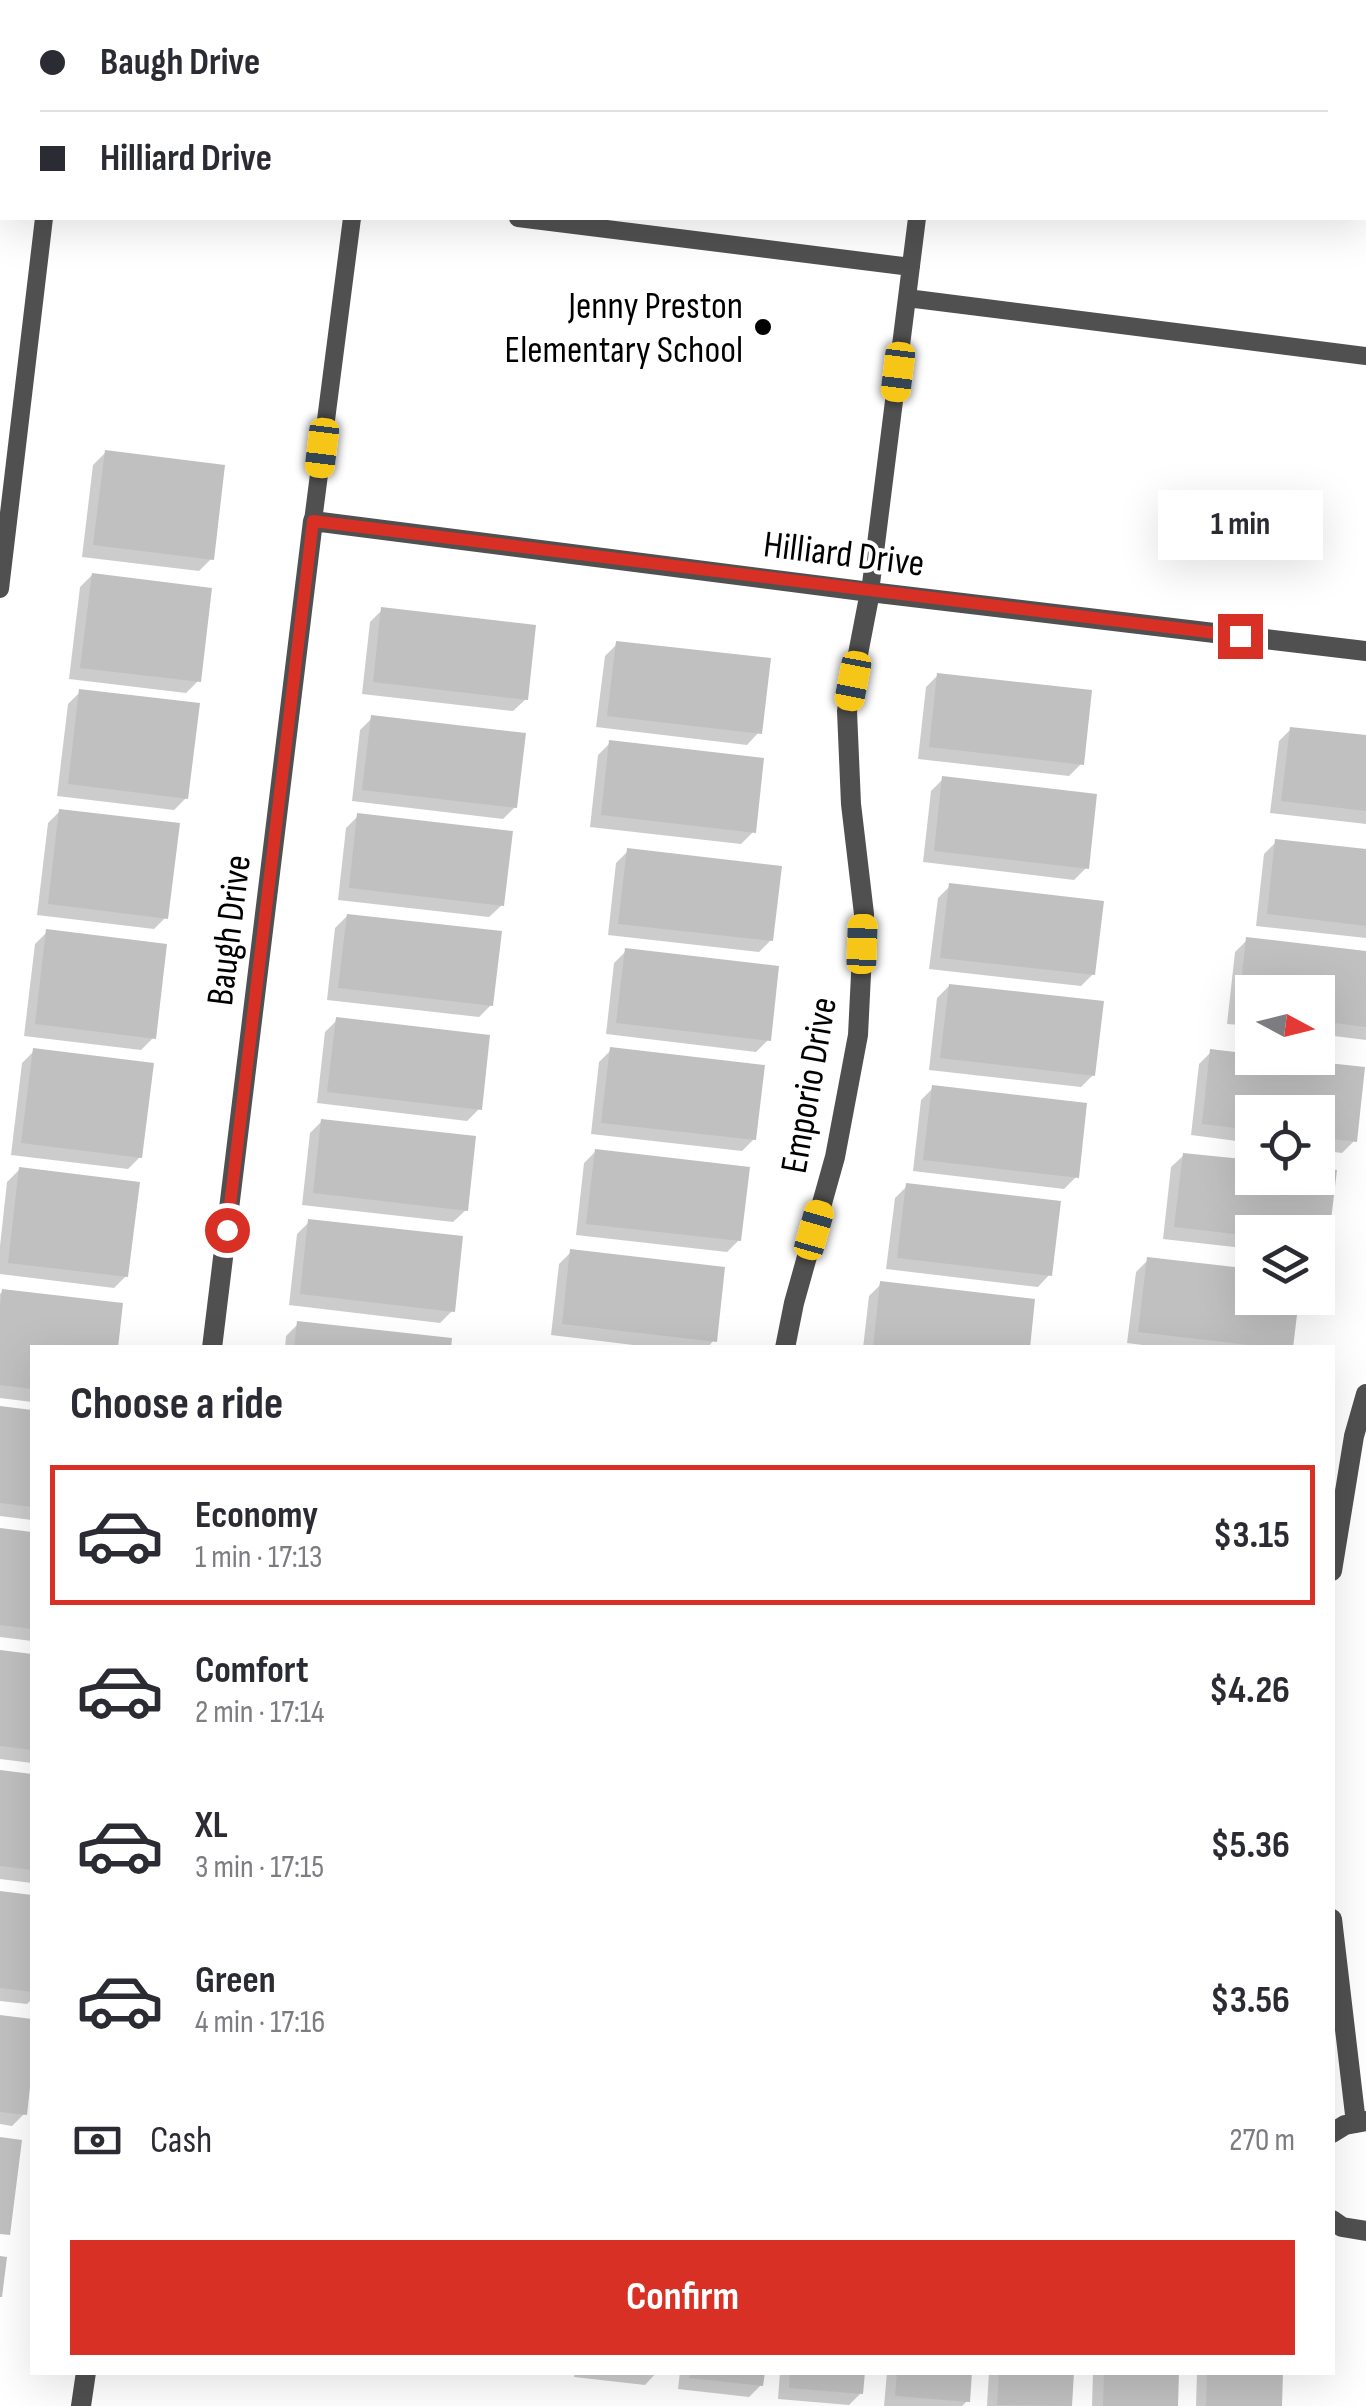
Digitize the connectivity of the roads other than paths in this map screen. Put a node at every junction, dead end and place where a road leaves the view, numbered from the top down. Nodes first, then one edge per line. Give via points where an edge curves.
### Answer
1 (44, 220) edge
2 (352, 220) edge
3 (534, 220) edge
4 (917, 220) edge
5 (911, 268) junction
6 (907, 298) junction
7 (1366, 356) edge
8 (313, 521) junction
9 (0, 589) edge
10 (870, 592) junction
11 (1366, 651) edge
12 (212, 1345) edge
13 (786, 1345) edge
14 (1366, 1394) edge
15 (1335, 1553) edge
16 (1335, 1940) edge
17 (1361, 2122) edge
18 (1335, 2131) edge
19 (1335, 2222) edge
20 (1366, 2232) edge
21 (86, 2375) edge
22 (81, 2406) edge

1 - 9 lane
2 - 8 lane
3 - 5 lane
4 - 5 lane
5 - 6 lane
6 - 7 lane
6 - 10 lane
8 - 10 street, Hilliard Drive
8 - 12 street, Baugh Drive
10 - 11 street, Hilliard Drive
10 - 13 street, Emporio Drive via 847,711 864,914 858,1034 835,1156
14 - 15 street
16 - 17 street
17 - 18 street
19 - 20 street
21 - 22 street

